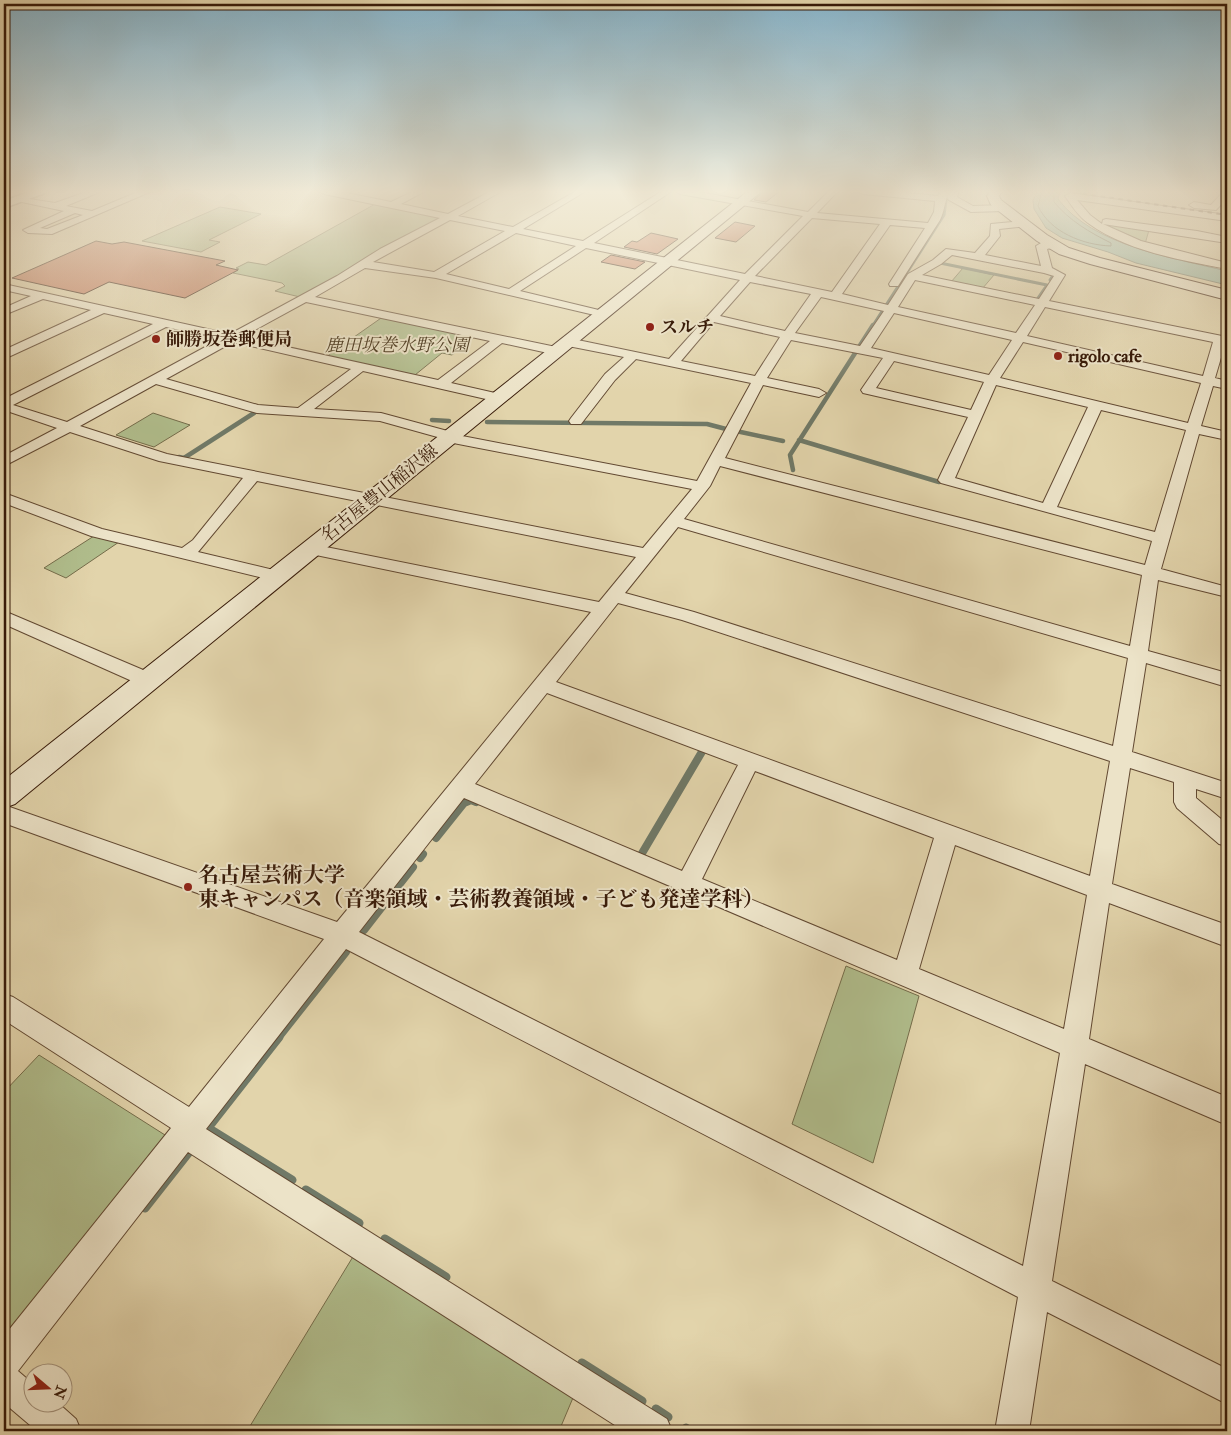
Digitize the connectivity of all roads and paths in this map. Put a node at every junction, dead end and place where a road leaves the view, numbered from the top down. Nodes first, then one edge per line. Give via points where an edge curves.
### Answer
1 (373, 258) edge
2 (466, 258) edge
3 (564, 258) edge
4 (647, 258) edge
5 (672, 258) edge
6 (767, 258) edge
7 (862, 258) edge
8 (913, 258) edge
9 (942, 258) edge
10 (988, 258) edge
11 (1044, 258) edge
12 (1085, 258) edge
13 (1214, 258) edge
14 (667, 262) junction
15 (362, 264) junction
16 (1227, 266) edge
17 (1047, 270) junction
18 (436, 275) junction
19 (912, 276) junction
20 (747, 278) junction
21 (4, 287) edge
22 (511, 292) junction
23 (818, 293) junction
24 (1227, 295) edge
25 (41, 296) junction
26 (835, 296) junction
27 (305, 298) junction
28 (1042, 303) junction
29 (885, 308) junction
30 (101, 310) junction
31 (4, 312) edge
32 (602, 314) junction
33 (712, 318) junction
34 (162, 324) junction
35 (786, 335) junction
36 (228, 338) junction
37 (501, 338) junction
38 (1018, 339) junction
39 (1224, 340) edge
40 (859, 342) junction
41 (562, 346) junction
42 (4, 355) edge
43 (632, 356) junction
44 (890, 356) junction
45 (672, 363) junction
46 (361, 367) junction
47 (153, 380) junction
48 (760, 380) junction
49 (992, 380) junction
50 (1209, 381) junction
51 (440, 385) junction
52 (1227, 385) edge
53 (819, 393) dead end
54 (499, 398) junction
55 (4, 405) edge
56 (1096, 405) junction
57 (301, 412) junction
58 (975, 415) junction
59 (576, 421) dead end
60 (67, 427) junction
61 (1194, 428) junction
62 (1227, 436) edge
63 (449, 437) junction
64 (716, 460) junction
65 (4, 462) edge
66 (253, 476) junction
67 (702, 486) junction
68 (4, 498) edge
69 (370, 499) junction
70 (1048, 509) junction
71 (674, 521) junction
72 (1161, 538) junction
73 (310, 549) junction
74 (186, 554) junction
75 (646, 554) junction
76 (1151, 573) junction
77 (276, 576) junction
78 (1227, 592) edge
79 (609, 602) junction
80 (4, 618) edge
81 (1138, 655) junction
82 (148, 680) junction
83 (1227, 680) edge
84 (544, 685) junction
85 (1121, 758) junction
86 (750, 760) junction
87 (1185, 778) junction
88 (462, 788) junction
89 (6, 790) edge
90 (1227, 791) edge
91 (4, 814) edge
92 (947, 833) junction
93 (1227, 837) edge
94 (688, 883) junction
95 (1100, 889) junction
96 (342, 935) junction
97 (1227, 936) edge
98 (906, 975) junction
99 (4, 1006) edge
100 (1074, 1046) junction
101 (1227, 1111) edge
102 (188, 1129) junction
103 (1035, 1289) junction
104 (4, 1362) edge
105 (4, 1381) edge
106 (1227, 1387) edge
107 (64, 1431) edge
108 (655, 1431) edge
109 (1012, 1431) edge

1 - 15 street
2 - 18 street
3 - 22 street
4 - 14 street
5 - 14 main road, 名古屋豊山稲沢線
6 - 20 street
7 - 26 street
8 - 29 street
9 - 19 street
10 - 17 street
11 - 17 street
12 - 24 main road
13 - 16 street
14 - 20 street
14 - 32 main road, 名古屋豊山稲沢線
15 - 18 street
15 - 27 street
17 - 28 street via 1060,275
18 - 22 street
19 - 28 street
19 - 29 street
20 - 23 street
20 - 33 street
21 - 25 street
22 - 32 street
23 - 26 street
23 - 35 street
25 - 30 street
25 - 31 street
26 - 29 street
27 - 36 street
27 - 37 street
28 - 38 street
28 - 39 street
29 - 38 street
29 - 40 street
29 - 40 street
30 - 34 street
30 - 42 street
32 - 41 main road, 名古屋豊山稲沢線
33 - 35 street
33 - 45 street
34 - 36 street
34 - 55 street
35 - 40 street
35 - 48 street
36 - 46 street
36 - 47 street
37 - 41 street
37 - 51 street
38 - 49 street
38 - 50 street
39 - 50 street
40 - 44 street
41 - 43 street
41 - 54 main road, 名古屋豊山稲沢線
43 - 45 street
43 - 59 street via 610,377
44 - 49 street
44 - 58 street via 868,390
45 - 48 street
46 - 51 street
46 - 57 street
47 - 57 street via 257,409
47 - 60 street
48 - 53 street
48 - 64 street
49 - 56 street
49 - 58 street
50 - 52 street
50 - 61 street
51 - 54 street
54 - 63 main road, 名古屋豊山稲沢線
55 - 60 street
56 - 61 street
56 - 70 street
57 - 63 street via 381,417
58 - 70 street via 946,480
60 - 65 street
60 - 66 street via 164,458
61 - 62 street
61 - 72 street
63 - 67 street
63 - 69 main road, 名古屋豊山稲沢線
64 - 67 street
64 - 76 street
66 - 69 street
66 - 74 street via 199,543
67 - 71 street
68 - 74 street via 97,533
69 - 73 main road, 名古屋豊山稲沢線
69 - 75 street
70 - 72 street
71 - 75 street
71 - 81 street
72 - 76 street
73 - 77 main road, 名古屋豊山稲沢線
73 - 79 street
74 - 77 street
75 - 79 street
76 - 78 street
76 - 81 street
77 - 82 main road, 名古屋豊山稲沢線
79 - 84 street
79 - 85 street via 688,616
80 - 82 street
81 - 83 street
81 - 85 street
82 - 89 main road, 名古屋豊山稲沢線
84 - 86 street
84 - 88 street
85 - 87 street
85 - 95 street
86 - 92 street
86 - 94 street
87 - 90 street
87 - 93 street via 1185,802
88 - 94 street
88 - 96 street
91 - 96 street
92 - 95 street
92 - 98 street
94 - 98 street
95 - 97 street
95 - 100 street
96 - 102 street
96 - 103 street
98 - 100 street
99 - 102 street
100 - 101 street
100 - 103 street
102 - 104 street
102 - 108 street
103 - 106 street
103 - 109 street
105 - 107 street

